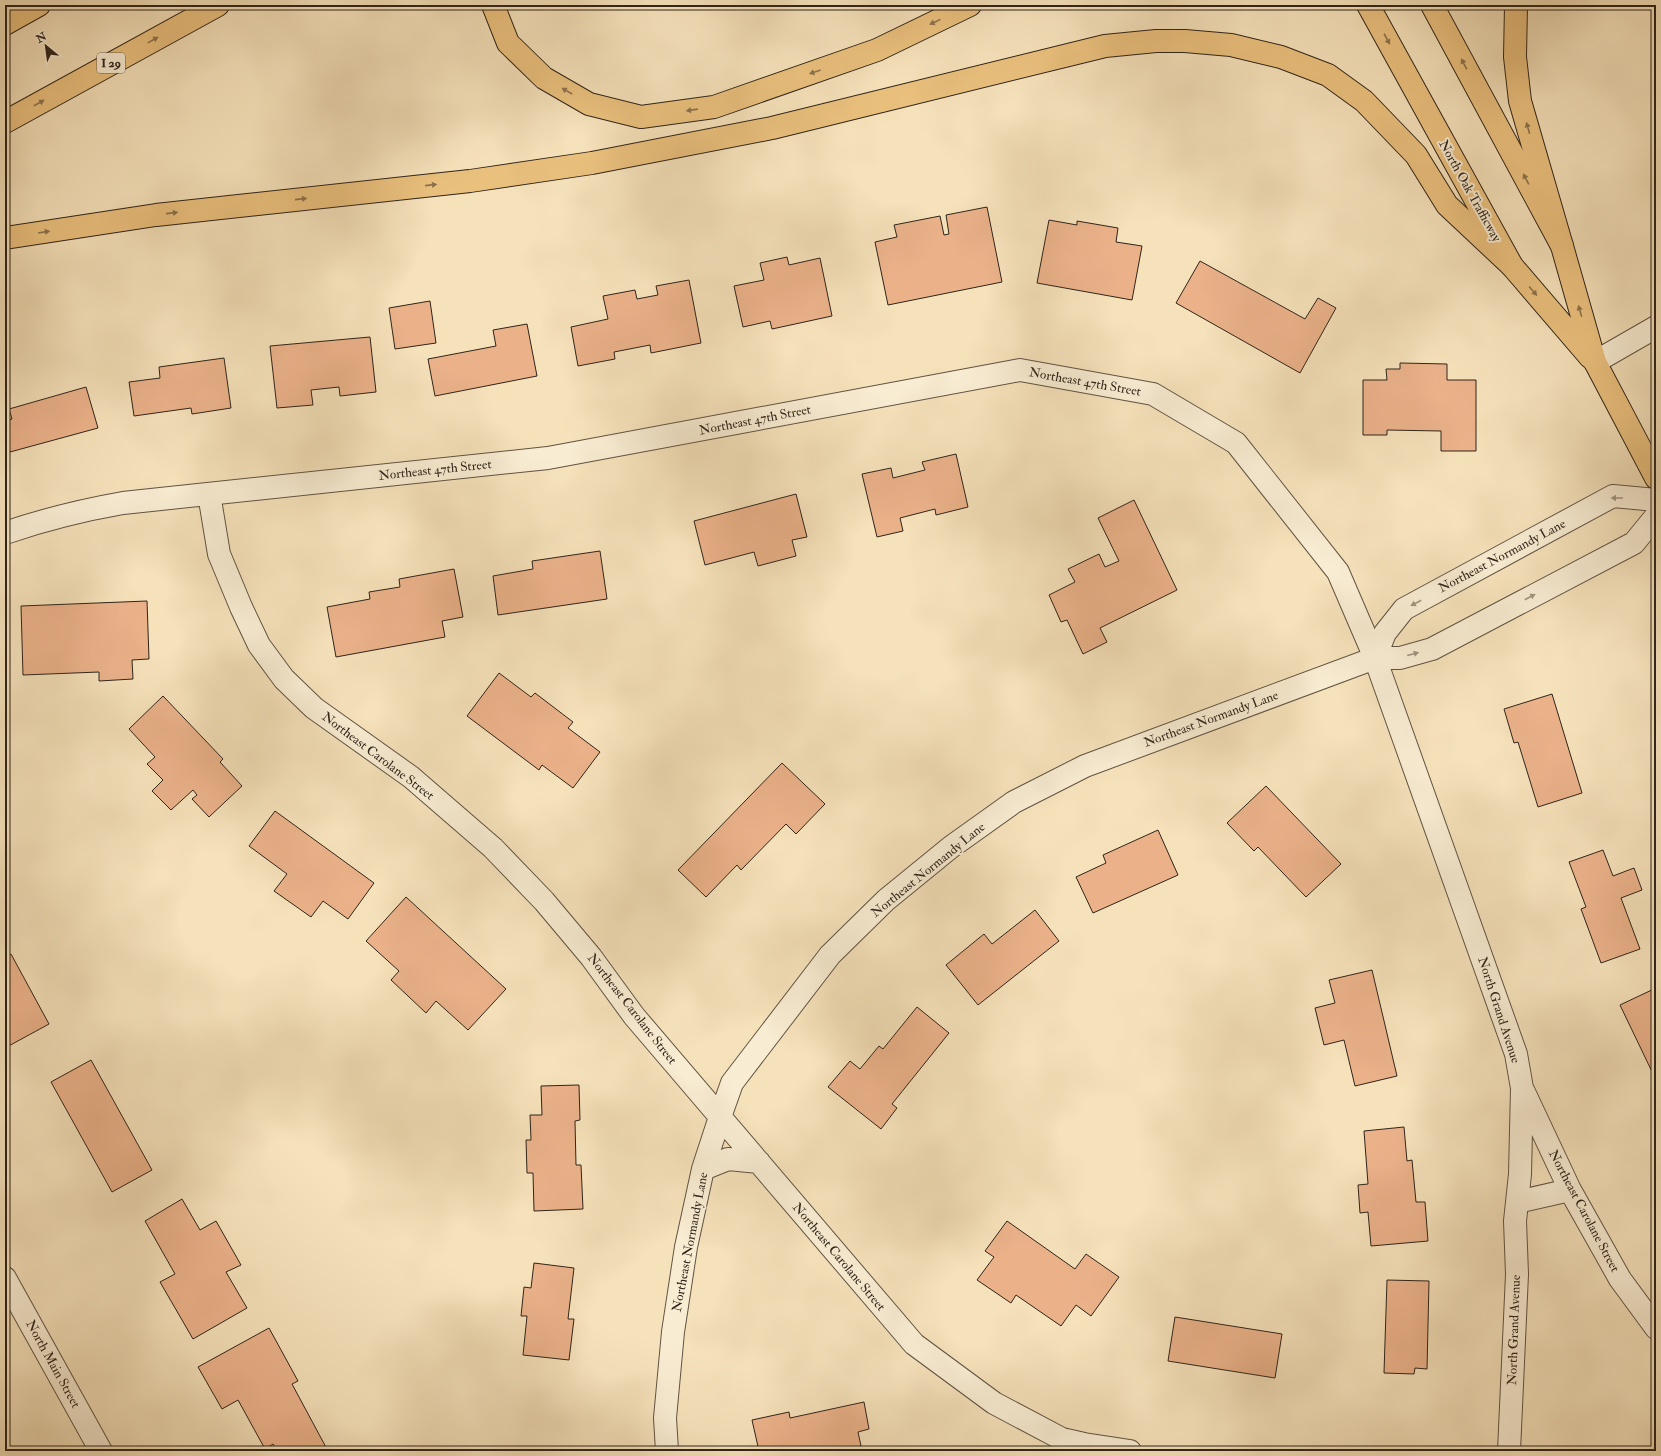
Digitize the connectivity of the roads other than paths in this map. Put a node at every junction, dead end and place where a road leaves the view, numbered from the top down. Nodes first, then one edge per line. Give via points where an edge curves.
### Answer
1 (39, 5) edge
2 (218, 5) edge
3 (493, 5) edge
4 (970, 5) edge
5 (1368, 5) edge
6 (1432, 5) edge
7 (1516, 5) edge
8 (5, 24) edge
9 (5, 122) edge
10 (5, 238) edge
11 (1562, 246) junction
12 (1512, 266) junction
13 (1656, 327) edge
14 (1595, 362) junction
15 (1656, 478) edge
16 (209, 494) junction
17 (1656, 500) edge
18 (1656, 516) edge
19 (5, 533) edge
20 (1375, 658) junction
21 (738, 1076) junction
22 (690, 1082) junction
23 (1522, 1088) junction
24 (720, 1117) junction
25 (759, 1162) junction
26 (703, 1169) junction
27 (1570, 1190) junction
28 (1517, 1202) junction
29 (5, 1278) edge
30 (1656, 1328) edge
31 (101, 1451) edge
32 (667, 1451) edge
33 (1130, 1451) edge
34 (1509, 1451) edge

1 - 8 main road
9 -> 2 main road, I 29
4 -> 3 main road via 877,50 714,107 641,117 589,104 544,78 508,43
5 -> 12 main road, North Oak Trafficway
11 -> 6 main road, North Oak Trafficway
11 -> 7 main road via 1520,102 1515,57
10 -> 12 main road via 156,215 470,180 592,163 772,128 1105,46 1185,41 1231,45 1281,57 1328,76 1364,101 1416,154 1447,205
14 -> 11 main road, North Oak Trafficway
12 -> 14 main road, North Oak Trafficway
13 - 14 street
14 - 15 main road, North Oak Trafficway
16 - 19 street, Northeast 47th Street via 100,507
16 - 20 street, Northeast 47th Street via 548,458 1020,370 1153,394 1236,443 1338,572
16 - 22 street, Northeast Carolane Street via 219,554 260,645 284,679 314,708 411,777 493,848 544,901 591,957 634,1016
17 -> 20 street, Northeast Normandy Lane via 1613,496 1404,609 1386,633
20 -> 18 street, Northeast Normandy Lane via 1400,658 1432,649 1634,543
20 - 21 street, Northeast Normandy Lane via 1085,766 1014,802 951,847 886,900 830,955
20 - 23 street, North Grand Avenue via 1516,1054
21 - 22 street via 714,1085
21 - 24 street, Northeast Normandy Lane via 732,1083
22 - 24 street, Northeast Carolane Street
23 - 27 street, Northeast Carolane Street
23 - 28 street, North Grand Avenue
24 - 25 street, Northeast Carolane Street
24 - 26 street, Northeast Normandy Lane
25 - 26 street via 728,1159
25 - 33 street, Northeast Carolane Street via 914,1344 994,1403 1062,1439
26 - 32 street, Northeast Normandy Lane via 686,1247 673,1332 665,1418
27 - 28 street
27 - 30 street, Northeast Carolane Street via 1620,1279
28 - 34 street, North Grand Avenue via 1517,1274
29 - 31 street, North Main Street

